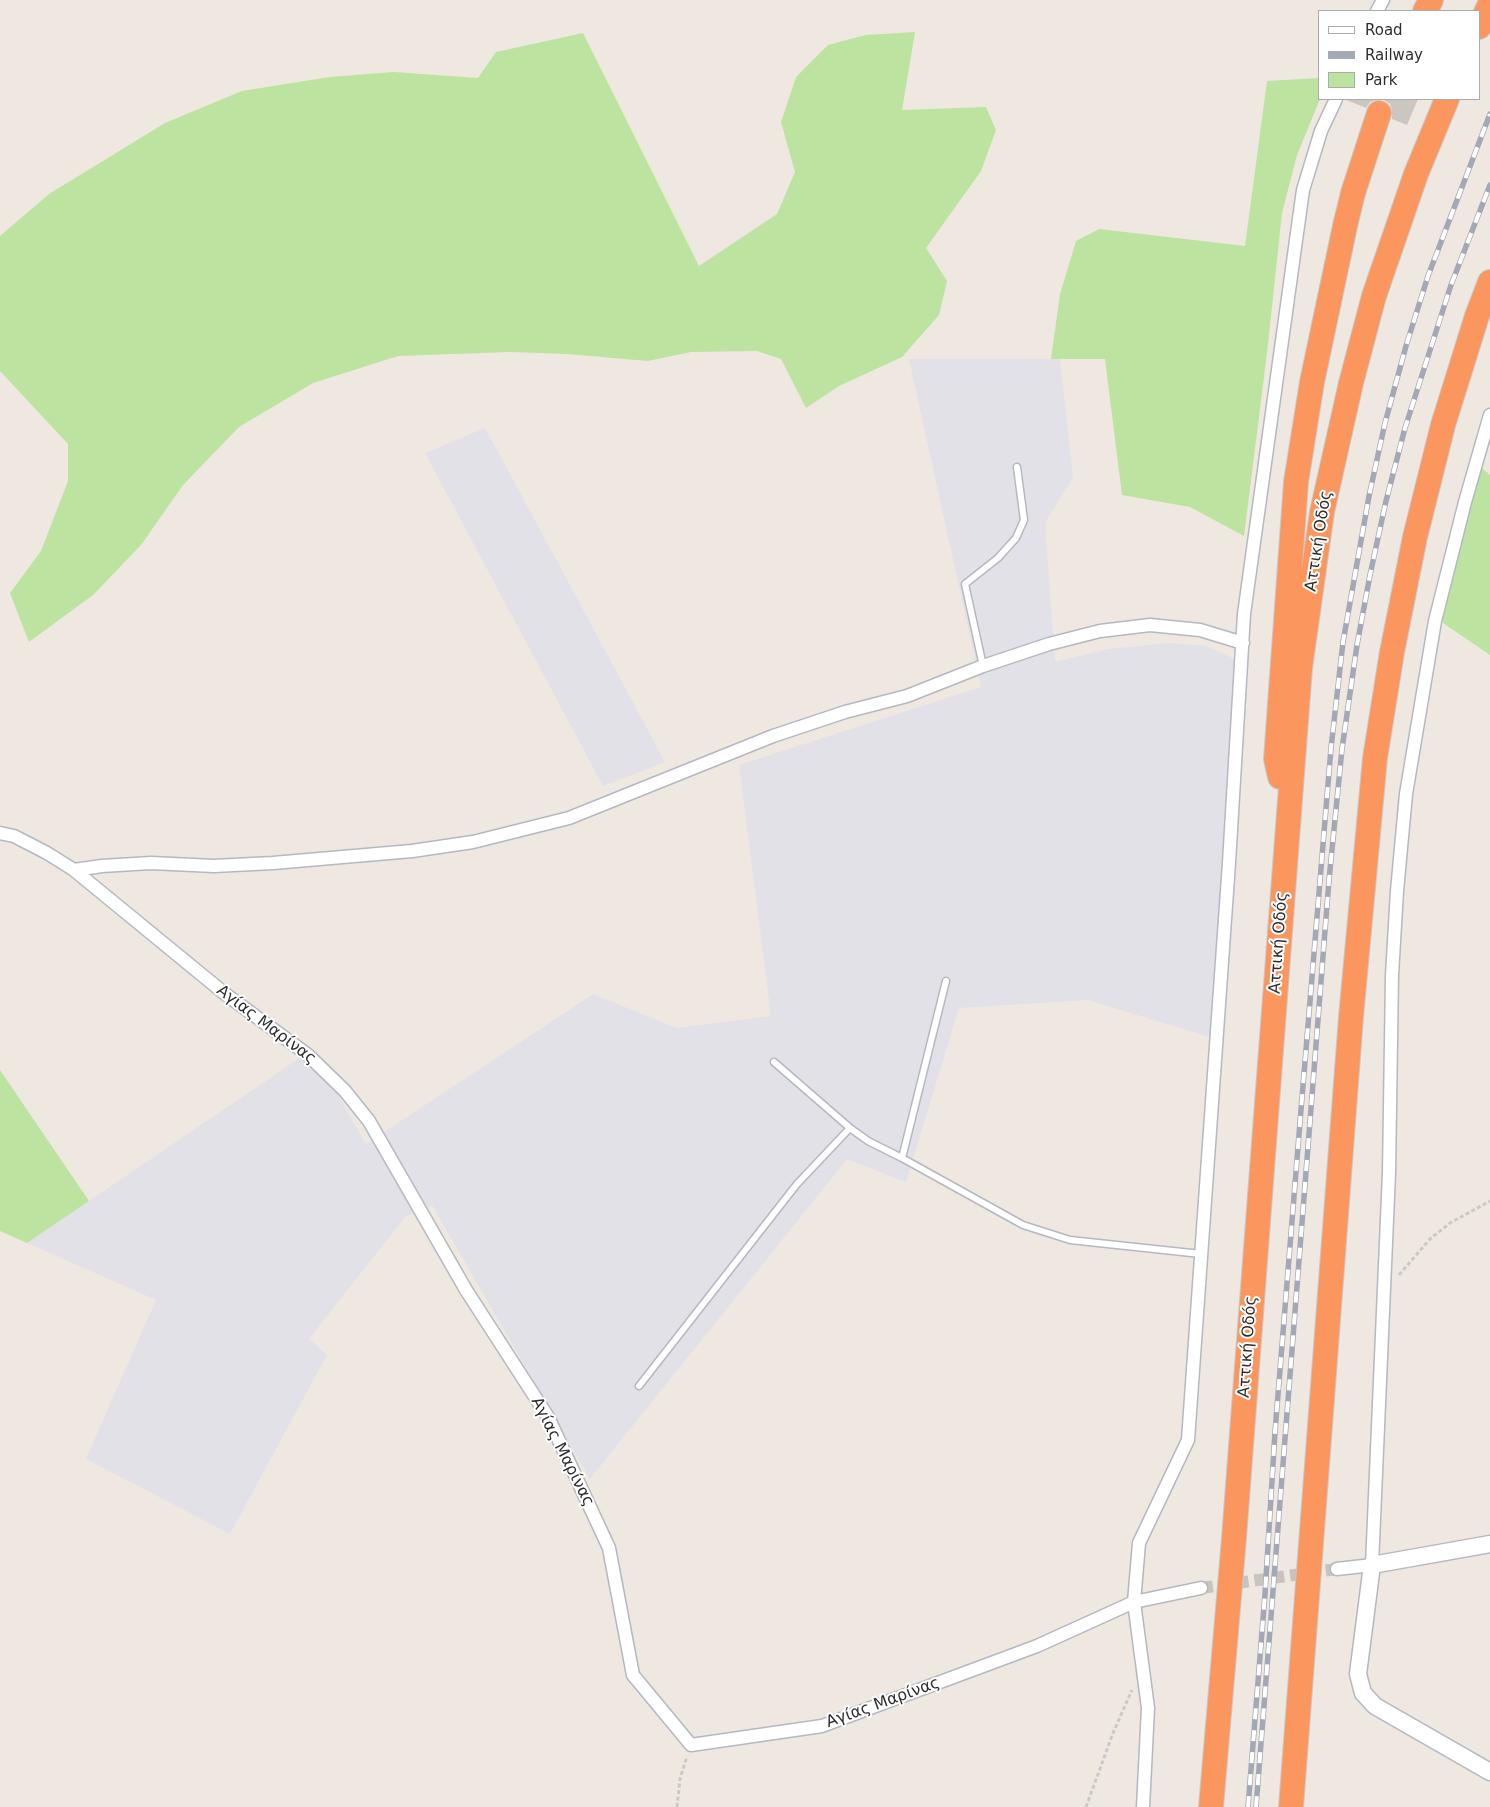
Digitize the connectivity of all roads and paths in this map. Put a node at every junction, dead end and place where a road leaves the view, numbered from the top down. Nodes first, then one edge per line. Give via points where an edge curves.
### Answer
1 (1490, 4) edge
2 (1480, 25) edge
3 (1336, 100) edge
4 (1447, 100) edge
5 (1379, 114) dead end
6 (1490, 282) edge
7 (1490, 327) edge
8 (1490, 415) edge
9 (1443, 425) junction
10 (1017, 467) dead end
11 (1243, 642) junction
12 (984, 666) junction
13 (1289, 818) junction
14 (0, 833) edge
15 (74, 870) junction
16 (946, 981) dead end
17 (774, 1062) dead end
18 (850, 1128) junction
19 (902, 1158) junction
20 (1490, 1201) edge
21 (1201, 1254) junction
22 (1383, 1298) junction
23 (639, 1386) dead end
24 (1490, 1544) edge
25 (1372, 1565) junction
26 (1337, 1569) tunnel mouth
27 (1201, 1588) tunnel mouth
28 (1134, 1602) junction
29 (1142, 1666) junction
30 (690, 1746) junction
31 (1490, 1772) edge
32 (677, 1807) edge
33 (1086, 1807) edge
34 (1144, 1807) edge
35 (1211, 1807) edge
36 (1291, 1807) edge

1 - 2 highway
3 - 11 street via 1321,131 1303,190 1244,614
4 - 13 highway, Αττική Οδός via 1416,174 1374,296 1322,512 1300,668
5 - 13 highway via 1345,226 1312,382 1296,482 1276,759
6 - 9 highway
7 - 9 highway
8 - 22 street via 1435,620 1406,794 1392,975 1389,1173
9 - 36 highway via 1415,537 1375,758
10 - 12 lane via 1024,520 1016,538 998,558 965,584
11 - 12 street via 1200,630 1150,625 1100,631
11 - 21 street
12 - 15 street via 907,696 773,736 569,818 473,842 282,863 214,866 151,863
13 - 35 highway, Αττική Οδός
14 - 15 street, Αγίας Μαρίνας via 47,852
15 - 30 street, Αγίας Μαρίνας via 224,993 308,1054 369,1121 466,1290 548,1417 609,1548 633,1675
16 - 19 lane
17 - 18 lane
18 - 19 lane
18 - 23 lane via 797,1184
19 - 21 lane via 1022,1224 1051,1234 1070,1240
20 - 22 path via 1450,1223 1430,1239 1402,1270
21 - 28 street via 1188,1440 1139,1543
22 - 25 street
24 - 25 street
25 - 26 street
25 - 31 street via 1358,1674 1363,1693 1383,1712
27 - 28 street, Αγίας Μαρίνας
28 - 29 street
28 - 30 street, Αγίας Μαρίνας via 1037,1646 822,1726
29 - 33 path
29 - 34 street via 1148,1708
30 - 32 path via 680,1779

